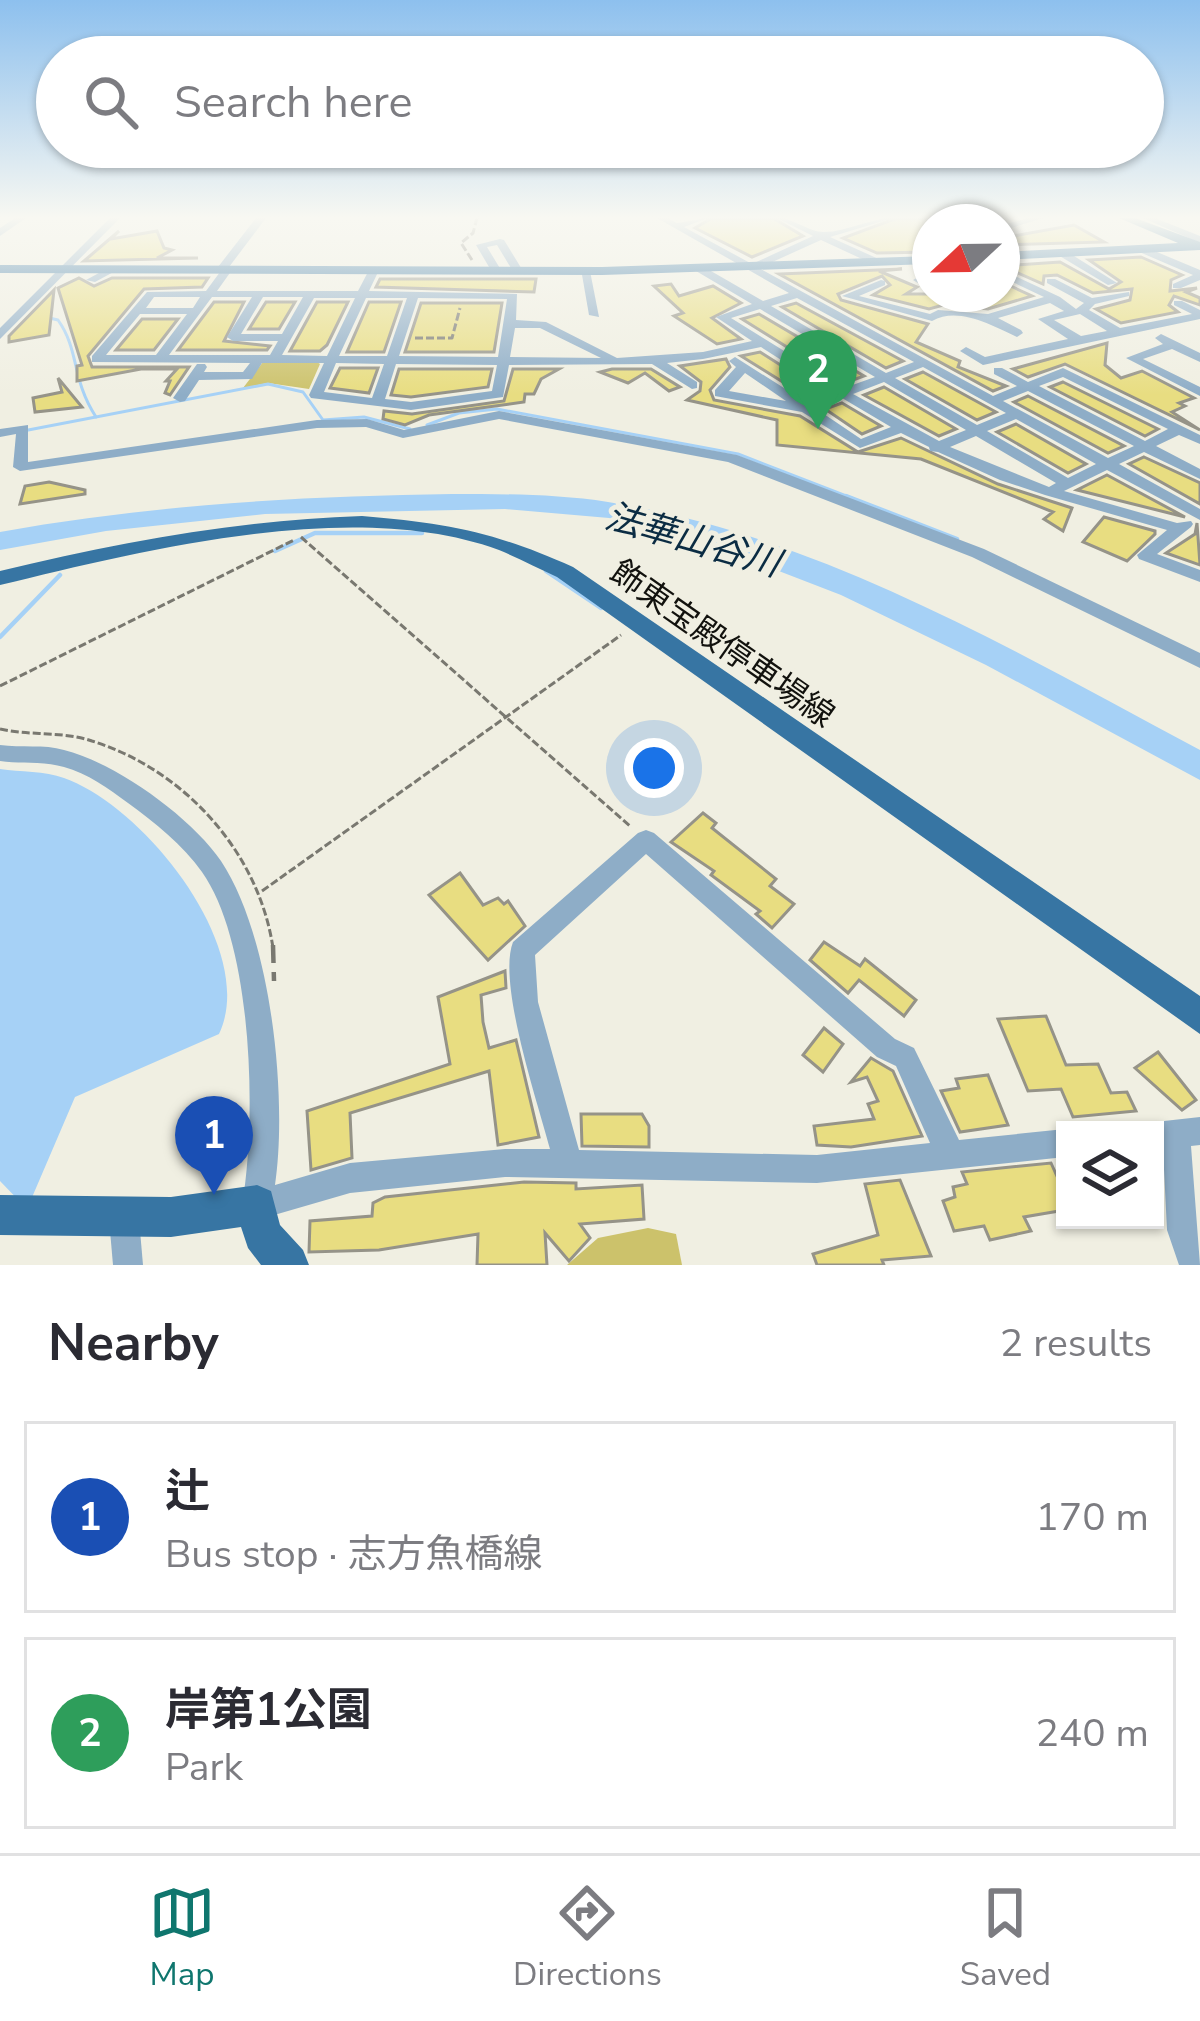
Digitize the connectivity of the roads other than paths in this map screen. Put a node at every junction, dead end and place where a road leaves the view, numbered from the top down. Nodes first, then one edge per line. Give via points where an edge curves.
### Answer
1 (57, 277) edge
2 (97, 277) edge
3 (220, 277) edge
4 (371, 277) edge
5 (587, 277) edge
6 (715, 277) edge
7 (770, 277) edge
8 (1068, 277) edge
9 (1100, 277) edge
10 (1196, 277) edge
11 (91, 280) dead end
12 (1020, 283) edge
13 (1112, 283) dead end
14 (881, 284) dead end
15 (1177, 286) dead end
16 (835, 290) dead end
17 (209, 294) junction
18 (260, 294) junction
19 (798, 294) junction
20 (1125, 294) dead end
21 (310, 295) junction
22 (362, 295) junction
23 (414, 295) junction
24 (848, 296) junction
25 (1178, 303) dead end
26 (761, 305) junction
27 (1020, 305) edge
28 (705, 307) dead end
29 (1082, 308) junction
30 (137, 311) junction
31 (196, 311) junction
32 (1002, 312) edge
33 (596, 315) dead end
34 (1200, 315) edge
35 (988, 316) junction
36 (722, 317) junction
37 (510, 325) junction
38 (1146, 329) junction
39 (1118, 332) junction
40 (1017, 333) dead end
41 (0, 335) edge
42 (285, 338) junction
43 (1078, 340) junction
44 (764, 343) junction
45 (1171, 345) junction
46 (1115, 348) dead end
47 (966, 352) dead end
48 (726, 355) junction
49 (650, 357) junction
50 (160, 358) junction
51 (1132, 358) junction
52 (1200, 358) edge
53 (206, 359) junction
54 (391, 359) junction
55 (612, 359) junction
56 (266, 360) junction
57 (332, 360) junction
58 (450, 360) junction
59 (504, 361) junction
60 (923, 363) junction
61 (994, 364) junction
62 (743, 367) junction
63 (194, 376) junction
64 (886, 377) junction
65 (692, 385) dead end
66 (1028, 387) junction
67 (844, 392) junction
68 (181, 398) dead end
69 (1198, 398) edge
70 (992, 401) junction
71 (377, 402) junction
72 (440, 402) junction
73 (773, 404) junction
74 (804, 407) junction
75 (1016, 414) junction
76 (770, 427) dead end
77 (901, 428) junction
78 (977, 430) junction
79 (1178, 430) junction
80 (0, 433) edge
81 (1200, 440) edge
82 (1145, 446) junction
83 (935, 448) junction
84 (1106, 464) junction
85 (1200, 475) edge
86 (1058, 488) junction
87 (1200, 516) edge
88 (1178, 528) junction
89 (1200, 576) edge
90 (0, 578) edge
91 (1200, 662) edge
92 (0, 753) edge
93 (1200, 1017) edge
94 (1177, 1134) edge
95 (1056, 1144) edge
96 (949, 1151) junction
97 (568, 1163) junction
98 (257, 1204) junction
99 (0, 1215) edge
100 (124, 1219) junction
101 (128, 1265) edge
102 (288, 1265) edge
103 (1194, 1265) edge

1 - 41 street
2 - 11 street
3 - 17 street
4 - 22 street
5 - 33 street
6 - 26 street
7 - 19 street
8 - 29 street via 1051,281
9 - 13 street
10 - 15 street
12 - 29 street
14 - 24 street
16 - 24 street
17 - 18 street
17 - 30 street via 151,294
17 - 31 street
18 - 21 street
18 - 42 street via 233,338
19 - 26 street
19 - 60 street
20 - 29 street
21 - 22 street
21 - 42 street
22 - 23 street
22 - 57 street
23 - 37 street via 513,296
23 - 54 street
24 - 35 street via 932,318
25 - 34 street
26 - 36 street
26 - 64 street
27 - 29 street via 1051,299
28 - 36 street
29 - 39 street
29 - 43 street via 1044,319
30 - 31 street
30 - 50 street via 96,359
31 - 50 street
32 - 35 street
34 - 38 street
35 - 40 street
36 - 44 street
37 - 55 street via 542,324
37 - 59 street
38 - 39 street
38 - 45 street
39 - 43 street
42 - 56 street
43 - 61 street
44 - 48 street
44 - 67 street
45 - 51 street
45 - 52 street
46 - 51 street
47 - 61 street
48 - 49 street
48 - 62 street
49 - 55 street
49 - 65 street
50 - 53 street
51 - 69 street
53 - 56 street
53 - 63 street
54 - 57 street
54 - 58 street
54 - 71 street
55 - 59 street
56 - 57 street
56 - 63 street via 248,376
57 - 71 street via 316,395
58 - 59 street
58 - 72 street
59 - 72 street via 498,394
60 - 64 street
60 - 70 street
61 - 66 street
62 - 73 street via 720,393
62 - 74 street
63 - 68 street
64 - 67 street
64 - 78 street
66 - 70 street
66 - 79 street via 1063,372
66 - 82 street
67 - 74 street
67 - 77 street
70 - 75 street
71 - 72 street
73 - 74 street
73 - 76 street
74 - 77 street via 860,444
75 - 78 street
75 - 84 street
77 - 83 street
78 - 83 street
78 - 86 street
79 - 81 street
79 - 82 street
80 - 91 street via 23,432 20,467 317,424 367,423 403,434 499,415 733,458 978,553
82 - 84 street
82 - 85 street
83 - 86 street
84 - 86 street
84 - 87 street
86 - 88 street
87 - 88 street
88 - 89 street via 1145,554
90 - 93 main road, 飾東宝殿停車場線 via 180,541 431,526 494,538 548,562 638,623
92 - 98 street via 65,758 120,786 212,867 244,947 255,1003 266,1142
94 - 103 street via 1182,1230
95 - 96 street
96 - 97 street via 817,1169
96 - 97 street via 905,1057 646,840 522,950 525,1002
97 - 98 street via 350,1178
98 - 100 main road
98 - 102 main road via 262,1234
99 - 100 main road
100 - 101 street

